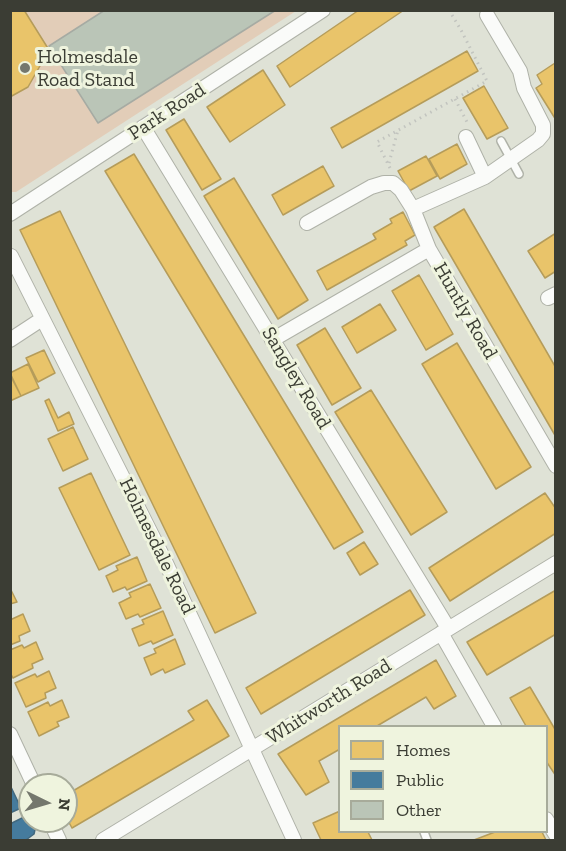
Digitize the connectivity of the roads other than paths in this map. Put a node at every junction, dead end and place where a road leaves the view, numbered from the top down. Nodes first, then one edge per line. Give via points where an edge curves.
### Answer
1 (323, 10) edge
2 (487, 15) dead end
3 (143, 128) junction
4 (466, 137) road end
5 (501, 141) dead end
6 (512, 158) junction
7 (519, 174) dead end
8 (485, 177) junction
9 (413, 209) junction
10 (10, 214) edge
11 (308, 223) dead end
12 (429, 249) junction
13 (11, 256) edge
14 (42, 319) junction
15 (272, 339) junction
16 (10, 340) edge
17 (555, 466) edge
18 (555, 563) edge
19 (444, 630) junction
20 (493, 725) edge
21 (10, 734) edge
22 (254, 749) junction
23 (28, 773) edge
24 (103, 840) edge
25 (294, 840) edge

1 - 3 street, Park Road
2 - 6 street via 520,71 543,125 538,140
3 - 10 street, Park Road
3 - 15 street, Sangley Road
4 - 8 street
5 - 6 lane
6 - 7 lane
6 - 8 street
8 - 9 street
9 - 11 street via 401,190 393,183 384,183
9 - 12 street
12 - 15 street, Huntly Road
12 - 17 street, Huntly Road
13 - 14 street, Holmesdale Road
14 - 16 street
14 - 22 street, Holmesdale Road via 165,561
15 - 19 street, Sangley Road
18 - 19 street, Whitworth Road
19 - 20 street, Sangley Road
19 - 22 street, Whitworth Road
21 - 23 street
22 - 24 street, Whitworth Road
22 - 25 street, Holmesdale Road

